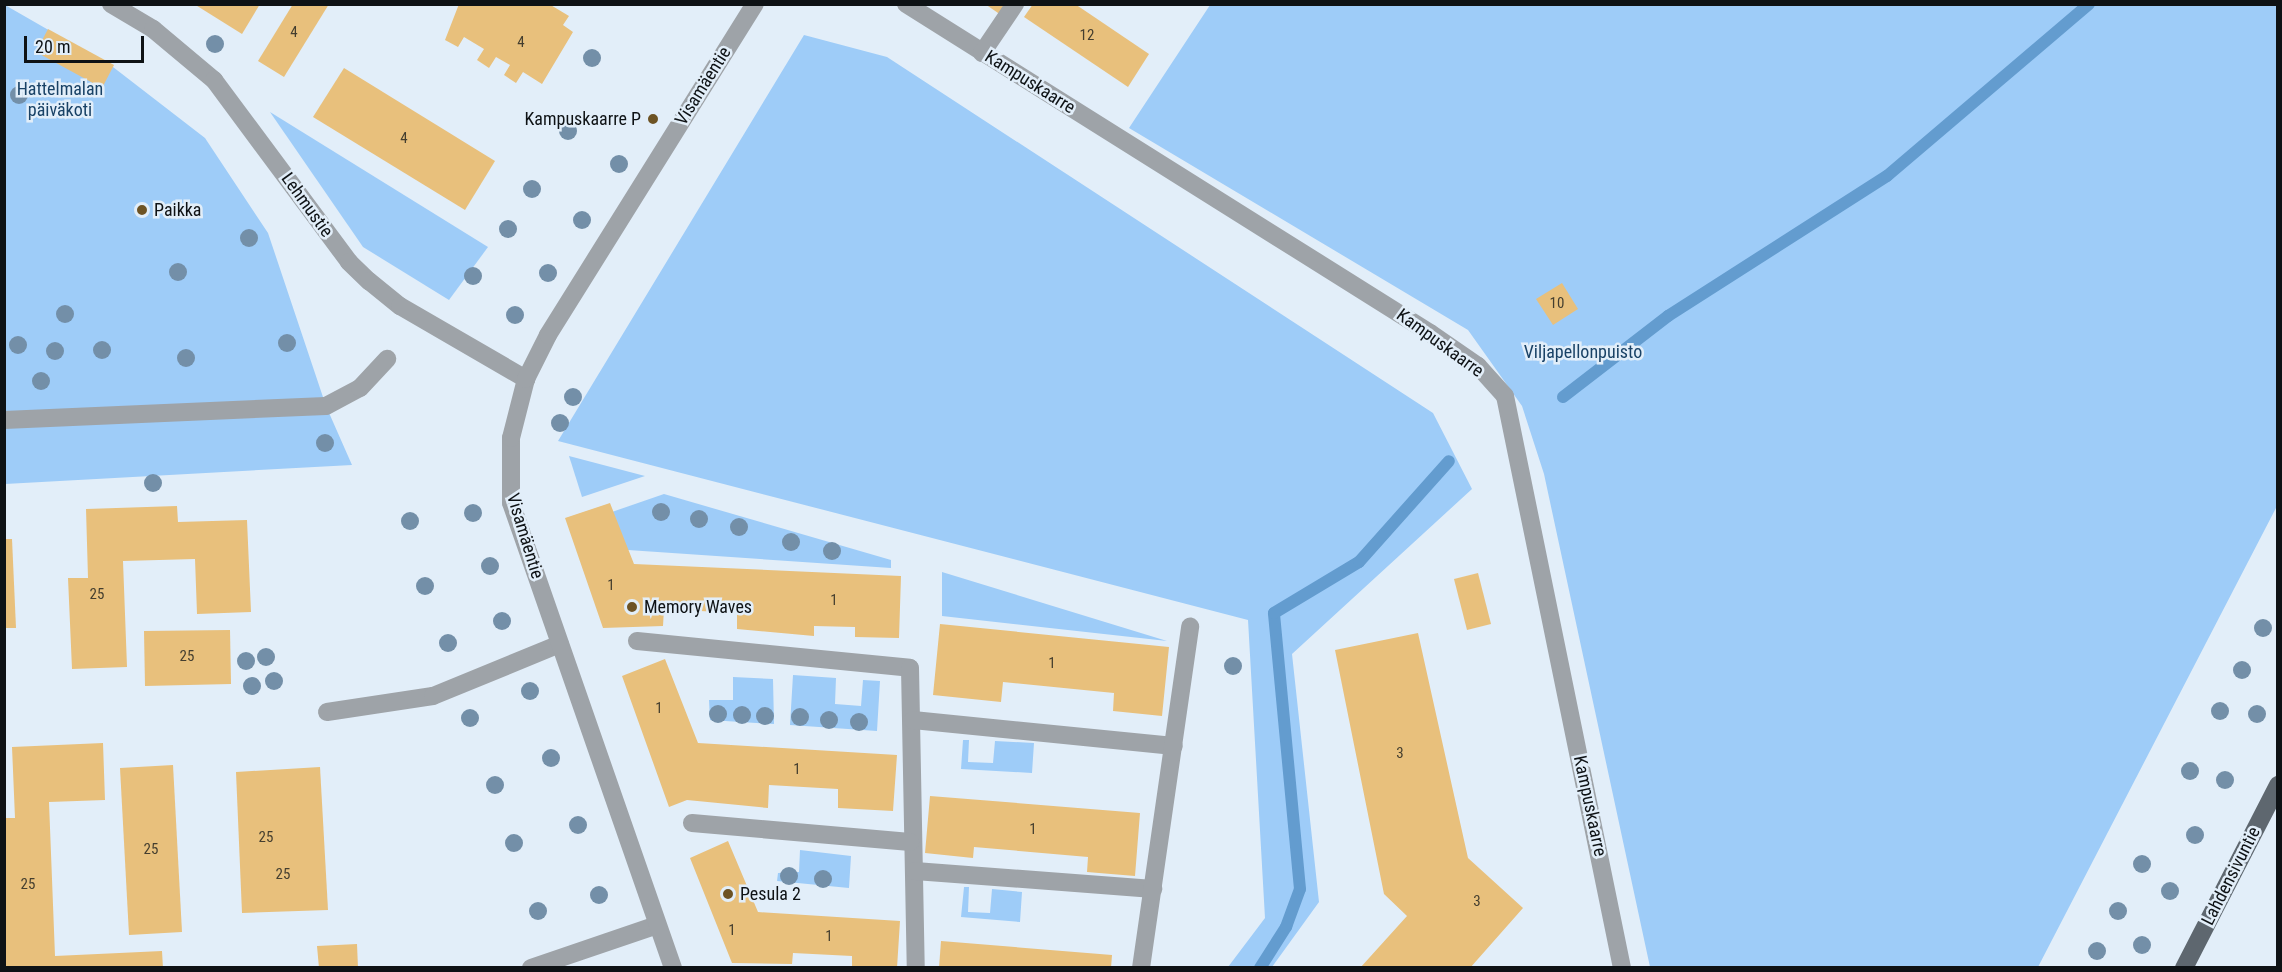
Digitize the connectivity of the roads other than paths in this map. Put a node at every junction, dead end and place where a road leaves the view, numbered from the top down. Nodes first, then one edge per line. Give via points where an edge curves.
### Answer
1 (111, 4) edge
2 (755, 4) edge
3 (906, 4) edge
4 (1015, 4) edge
5 (982, 53) junction
6 (387, 358) dead end
7 (526, 379) junction
8 (4, 420) edge
9 (1190, 627) dead end
10 (637, 642) dead end
11 (561, 644) junction
12 (327, 712) dead end
13 (913, 720) junction
14 (1174, 746) junction
15 (2277, 785) edge
16 (692, 823) dead end
17 (910, 842) junction
18 (915, 871) junction
19 (1153, 889) junction
20 (657, 925) junction
21 (531, 968) edge
22 (673, 968) edge
23 (916, 968) edge
24 (1141, 968) edge
25 (1622, 968) edge
26 (2184, 968) edge

1 - 7 street, Lehmustie via 153,29 214,80 349,262 369,281 400,306
2 - 7 street, Visamäentie via 574,291
3 - 5 street, Kampuskaarre
4 - 5 street
5 - 25 street, Kampuskaarre via 1430,333 1478,366 1505,396
6 - 8 street via 360,388 326,406
7 - 11 street, Visamäentie via 511,438 511,503
9 - 14 street
10 - 13 street via 910,668
11 - 12 street via 433,696
11 - 20 street, Visamäentie
13 - 14 street
13 - 17 street
14 - 19 street
15 - 26 main road, Lahdensivuntie
16 - 17 street
17 - 18 street
18 - 19 street
18 - 23 street
19 - 24 street
20 - 21 street
20 - 22 street, Visamäentie

